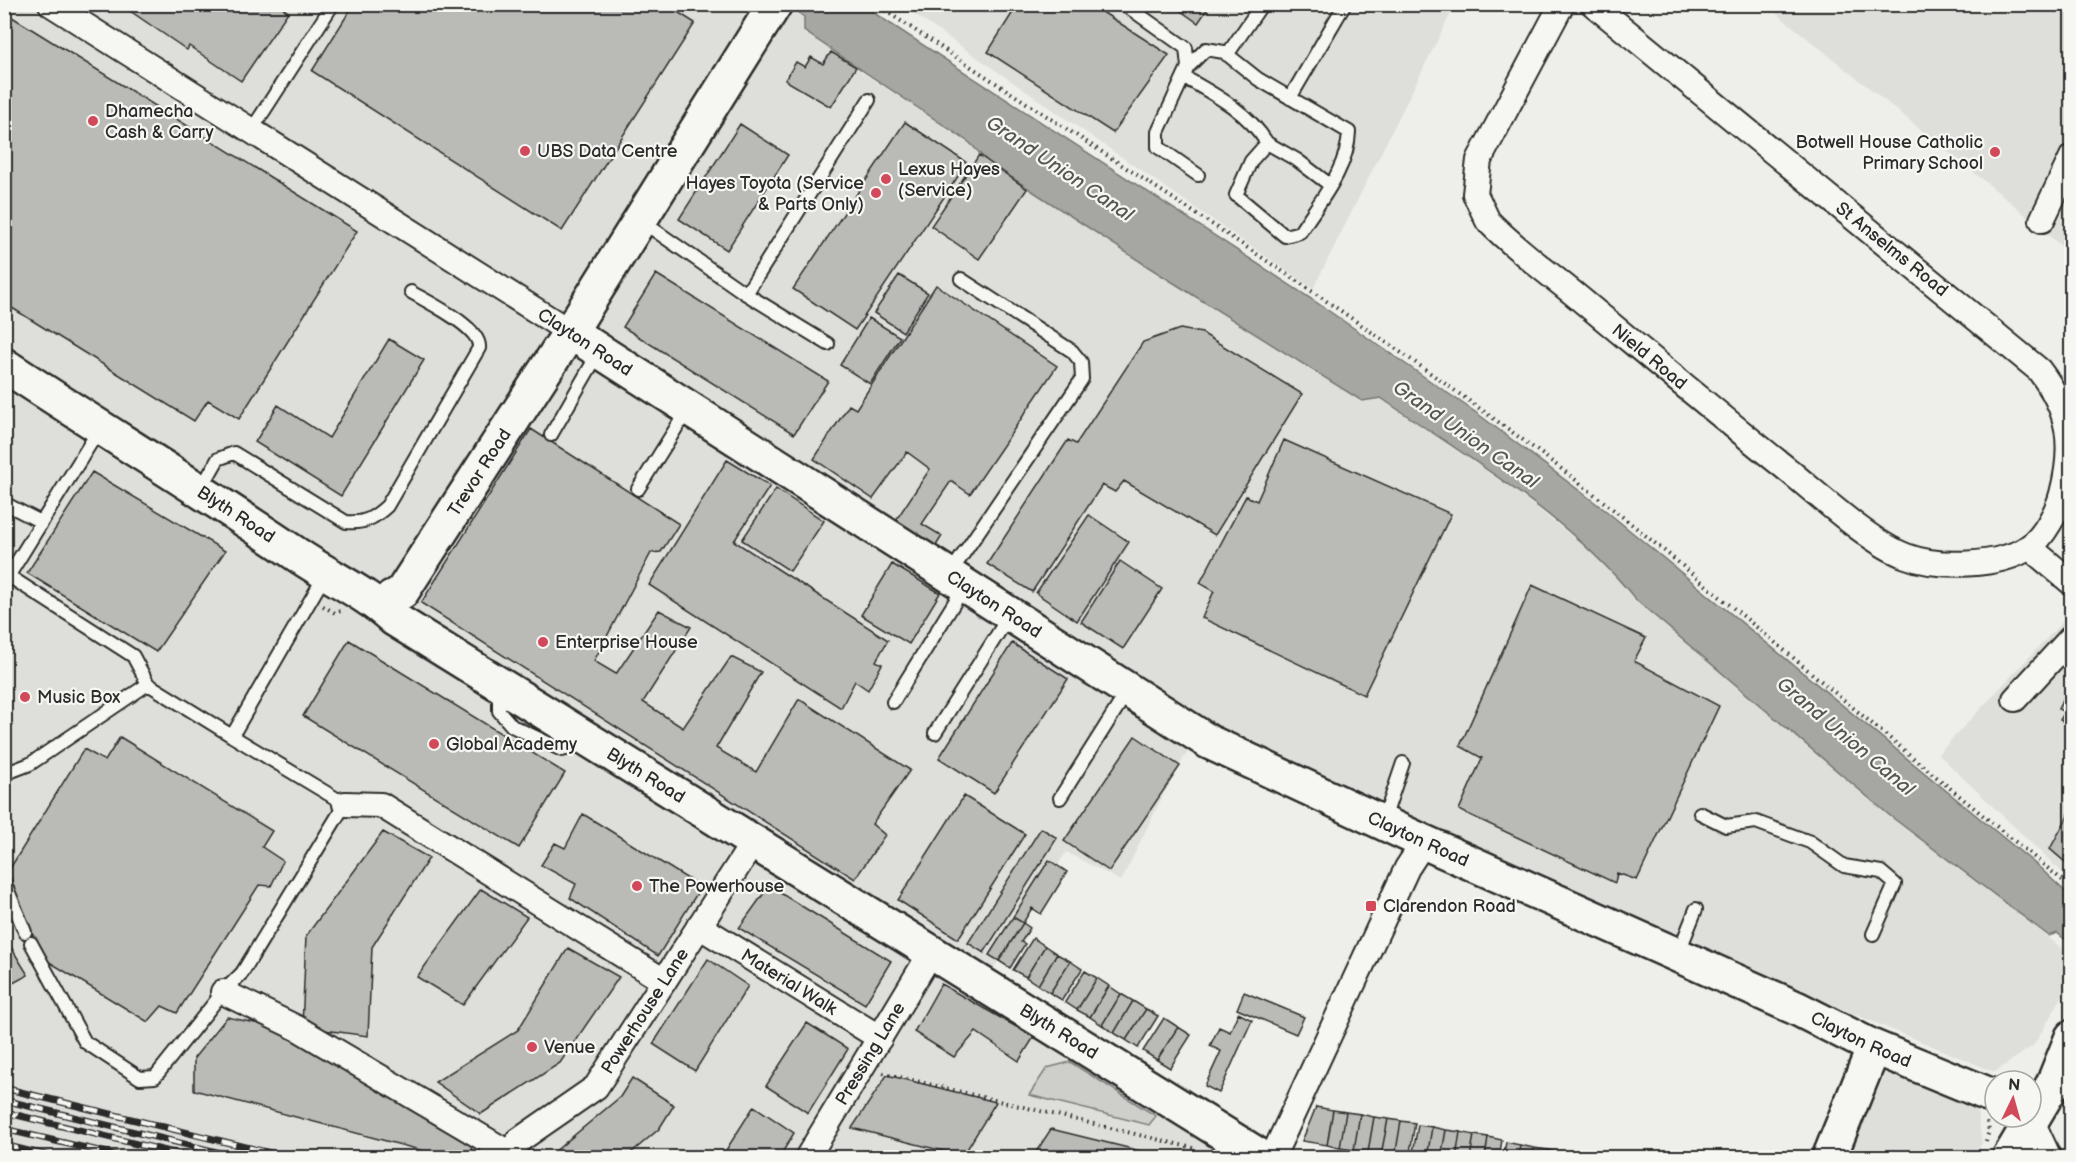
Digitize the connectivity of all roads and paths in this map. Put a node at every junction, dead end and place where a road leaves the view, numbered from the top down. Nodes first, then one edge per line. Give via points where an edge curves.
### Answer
1 (333, 4) edge
2 (875, 4) edge
3 (1124, 4) edge
4 (1262, 4) edge
5 (1345, 4) edge
6 (1562, 4) edge
7 (1593, 4) edge
8 (53, 5) edge
9 (772, 9) edge
10 (1227, 55) junction
11 (1186, 72) junction
12 (1290, 98) junction
13 (869, 100) dead end
14 (251, 131) junction
15 (1267, 143) junction
16 (2072, 157) edge
17 (1198, 175) dead end
18 (1330, 185) junction
19 (639, 220) junction
20 (2042, 220) dead end
21 (961, 279) dead end
22 (411, 292) dead end
23 (746, 294) junction
24 (570, 332) junction
25 (828, 344) dead end
26 (599, 351) junction
27 (4, 365) edge
28 (688, 408) junction
29 (100, 428) junction
30 (551, 435) dead end
31 (638, 489) dead end
32 (200, 490) junction
33 (4, 503) edge
34 (41, 522) junction
35 (2029, 547) junction
36 (7, 574) edge
37 (325, 574) junction
38 (956, 582) junction
39 (2072, 583) edge
40 (380, 605) junction
41 (1010, 615) junction
42 (2072, 638) edge
43 (148, 684) junction
44 (1128, 691) junction
45 (2015, 699) dead end
46 (893, 702) dead end
47 (935, 733) dead end
48 (232, 736) junction
49 (1403, 763) dead end
50 (4, 774) edge
51 (1060, 798) dead end
52 (345, 804) junction
53 (1700, 813) dead end
54 (1382, 823) junction
55 (754, 841) junction
56 (1424, 842) junction
57 (4, 881) edge
58 (2072, 888) edge
59 (1696, 909) dead end
60 (699, 926) junction
61 (1873, 934) dead end
62 (932, 951) junction
63 (1677, 955) junction
64 (664, 981) junction
65 (223, 992) junction
66 (2072, 1036) edge
67 (880, 1038) junction
68 (1871, 1046) junction
69 (862, 1068) junction
70 (2043, 1099) edge
71 (1983, 1104) edge
72 (1989, 1129) edge
73 (2019, 1129) edge
74 (2034, 1129) edge
75 (1200, 1150) dead end
76 (1996, 1153) edge
77 (511, 1156) edge
78 (1263, 1157) edge
79 (807, 1158) edge
80 (1829, 1158) edge
81 (2049, 1158) edge

1 - 14 lane
2 - 58 path via 1132,170 1407,356 1530,445
3 - 11 lane via 1186,48
4 - 10 lane
5 - 12 lane
6 - 35 street, Nield Road via 1479,160 1475,194 1488,221 1732,424 1887,546 1917,560 1951,564 1999,558
7 - 35 street, St Anselms Road via 2039,370 2064,412 2069,451 2061,498
8 - 14 street, Clayton Road
9 - 19 street, Trevor Road
10 - 11 lane via 1206,49
10 - 12 lane
11 - 15 lane via 1228,102 1258,129
11 - 17 lane via 1158,132 1158,147
12 - 18 lane via 1349,132 1348,150
13 - 23 lane
14 - 24 street, Clayton Road
15 - 18 lane
15 - 18 lane via 1251,161 1236,195 1285,236 1300,232
16 - 20 street
19 - 23 lane
19 - 24 street, Trevor Road
21 - 38 lane via 1071,351 1081,362 1082,379
22 - 32 lane via 473,330 480,341 479,348 392,497 376,516 346,522 234,453 218,459
23 - 25 lane
24 - 26 street, Clayton Road
24 - 40 street, Trevor Road via 402,592
26 - 28 street, Clayton Road
26 - 30 lane
27 - 29 street, Blyth Road
28 - 31 lane
28 - 38 street, Clayton Road
29 - 32 street, Blyth Road
29 - 34 lane
32 - 37 street, Blyth Road
33 - 34 lane
34 - 36 lane
35 - 39 street
36 - 43 lane via 132,656
37 - 40 street, Blyth Road
37 - 48 lane
38 - 41 street, Clayton Road
38 - 46 lane
40 - 55 street, Blyth Road via 394,619
41 - 44 street, Clayton Road
41 - 47 lane
42 - 45 street
43 - 48 lane
43 - 50 lane via 30,764
44 - 51 lane
44 - 54 street, Clayton Road via 1209,742
48 - 52 lane
49 - 54 lane
52 - 64 street via 381,805
52 - 65 lane via 242,973
53 - 61 lane via 1726,826 1756,822 1810,842 1844,866 1881,872 1895,884
54 - 56 street, Clayton Road
55 - 60 street, Powerhouse Lane
55 - 62 street, Blyth Road
56 - 63 street, Clayton Road
56 - 78 street via 1407,868
57 - 65 lane via 28,937 85,1042 140,1078 155,1077
59 - 63 lane
60 - 64 street, Powerhouse Lane
60 - 67 street, Material Walk
62 - 67 street, Pressing Lane
62 - 78 street, Blyth Road
63 - 68 street, Clayton Road
64 - 77 street, Powerhouse Lane via 596,1087 518,1141
65 - 77 street via 297,1028
66 - 70 street
67 - 69 street, Pressing Lane
68 - 71 street, Clayton Road
68 - 80 street
69 - 75 path
69 - 79 street, Pressing Lane
72 - 76 path
73 - 76 street
74 - 81 street

